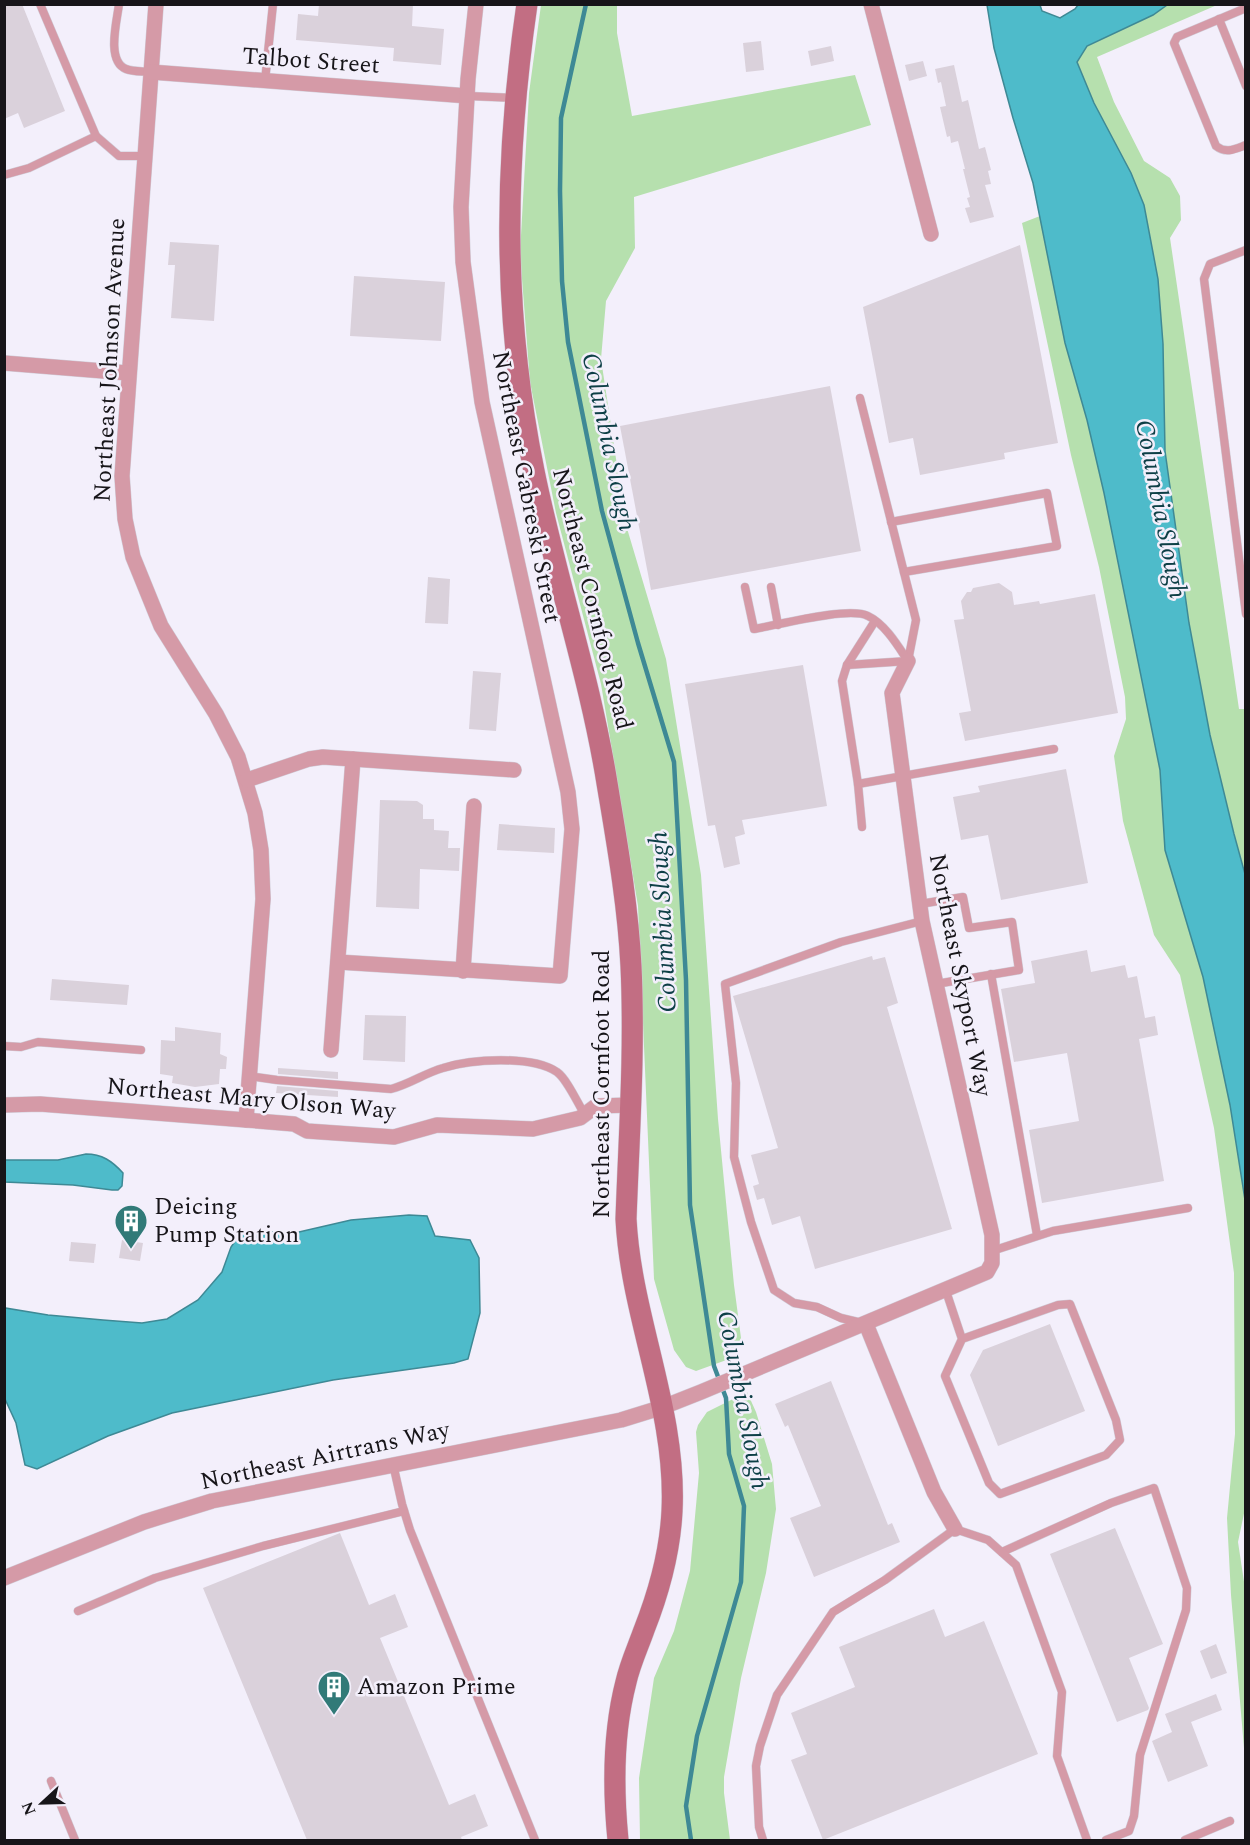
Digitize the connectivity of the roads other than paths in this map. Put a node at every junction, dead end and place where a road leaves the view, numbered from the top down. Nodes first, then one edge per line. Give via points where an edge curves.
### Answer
1 (40, 4) edge
2 (119, 4) edge
3 (156, 4) edge
4 (273, 4) edge
5 (476, 4) edge
6 (527, 4) edge
7 (871, 4) edge
8 (1245, 8) edge
9 (1219, 19) junction
10 (151, 72) junction
11 (265, 81) junction
12 (1245, 86) edge
13 (468, 96) junction
14 (514, 98) junction
15 (96, 136) junction
16 (1245, 145) edge
17 (144, 156) junction
18 (4, 175) edge
19 (931, 234) dead end
20 (1245, 250) edge
21 (4, 363) edge
22 (128, 373) junction
23 (860, 398) dead end
24 (891, 522) junction
25 (904, 572) junction
26 (745, 586) dead end
27 (771, 587) dead end
28 (1245, 614) edge
29 (875, 621) junction
30 (778, 625) junction
31 (908, 661) junction
32 (847, 665) junction
33 (1054, 749) dead end
34 (353, 759) junction
35 (514, 771) dead end
36 (903, 777) junction
37 (247, 780) junction
38 (858, 784) junction
39 (474, 806) dead end
40 (862, 827) dead end
41 (920, 904) junction
42 (922, 921) junction
43 (338, 962) junction
44 (464, 971) junction
45 (991, 974) junction
46 (936, 984) junction
47 (4, 1046) edge
48 (141, 1050) dead end
49 (332, 1050) dead end
50 (249, 1076) junction
51 (4, 1105) edge
52 (631, 1105) junction
53 (585, 1115) junction
54 (246, 1120) junction
55 (1188, 1208) dead end
56 (1037, 1236) junction
57 (992, 1257) junction
58 (946, 1290) junction
59 (866, 1324) junction
60 (962, 1339) junction
61 (663, 1407) junction
62 (393, 1464) junction
63 (404, 1511) junction
64 (955, 1529) junction
65 (1002, 1552) junction
66 (4, 1578) edge
67 (78, 1611) dead end
68 (51, 1781) dead end
69 (1230, 1821) dead end
70 (1122, 1837) edge
71 (75, 1840) edge
72 (535, 1840) edge
73 (618, 1840) edge
74 (764, 1840) edge
75 (1087, 1840) edge
76 (1106, 1840) edge
77 (1185, 1840) edge

1 - 15 lane
2 - 10 lane via 114,52 118,63 126,69
3 - 10 street, Northeast Johnson Avenue
4 - 11 lane
5 - 13 street, Northeast Gabreski Street
6 - 14 street, Northeast Cornfoot Road
7 - 19 street
8 - 9 lane
9 - 12 lane
9 - 16 lane via 1177,37 1174,42 1216,146 1230,151
10 - 11 street, Talbot Street
10 - 17 street, Northeast Johnson Avenue
11 - 13 street, Talbot Street
13 - 14 lane
13 - 44 street, Northeast Gabreski Street via 461,207 463,262 482,402 568,792 572,829 560,976
14 - 52 street, Northeast Cornfoot Road via 509,223 516,351 536,478 596,722 608,787 631,963
15 - 17 lane via 119,156
15 - 18 lane via 29,168
17 - 22 street, Northeast Johnson Avenue
20 - 28 lane via 1210,264 1204,279
21 - 22 street
22 - 37 street, Northeast Johnson Avenue via 122,476 133,557 161,626 216,714
23 - 24 lane
24 - 25 lane
24 - 25 lane via 1047,493 1057,546
25 - 31 lane via 916,620
26 - 30 lane via 754,629
27 - 30 lane
29 - 30 lane via 859,612
29 - 31 lane
29 - 32 lane
31 - 32 lane
31 - 36 street, Northeast Skyport Way via 892,693
32 - 38 lane via 842,681
33 - 36 lane
34 - 35 street
34 - 37 street via 309,759
34 - 43 street
36 - 38 lane
36 - 41 street, Northeast Skyport Way
37 - 50 street, Northeast Johnson Avenue via 263,870
38 - 40 lane
39 - 44 street
41 - 42 street, Northeast Skyport Way
41 - 45 lane via 963,897 969,928 1012,922 1019,970
42 - 46 street, Northeast Skyport Way
42 - 59 lane via 841,942 725,984 736,1083 734,1157 774,1290 794,1303
43 - 44 street
43 - 49 street
45 - 46 lane
45 - 56 lane
46 - 57 street, Northeast Skyport Way via 992,1235
47 - 48 lane via 38,1042
50 - 53 lane via 391,1089 443,1068 485,1061 527,1061 558,1072
50 - 54 street, Northeast Johnson Avenue
51 - 54 street, Northeast Mary Olson Way via 40,1104
52 - 53 street, Northeast Mary Olson Way via 596,1106
52 - 61 street, Northeast Cornfoot Road via 627,1246
53 - 54 street, Northeast Mary Olson Way via 533,1130 437,1125 394,1137 308,1131 294,1124
55 - 56 lane
56 - 57 lane
57 - 58 street, Northeast Airtrans Way via 987,1272
58 - 59 street, Northeast Airtrans Way
58 - 60 lane
59 - 61 street, Northeast Airtrans Way
59 - 64 street via 934,1492
60 - 60 lane via 1070,1304 1116,1420 1120,1440 1106,1455 1000,1494 989,1484 945,1376
61 - 62 street, Northeast Airtrans Way via 621,1420
61 - 73 street, Northeast Cornfoot Road via 671,1459 671,1525 662,1575 626,1680 619,1714
62 - 63 lane
62 - 66 street, Northeast Airtrans Way via 212,1501 144,1522
63 - 67 lane via 155,1578
63 - 72 lane
64 - 65 lane via 988,1540
64 - 74 lane via 833,1612 777,1695 756,1766 759,1827
65 - 70 lane via 1154,1488 1187,1588 1186,1610 1140,1755 1134,1816 1129,1831
65 - 75 lane via 1016,1565 1062,1692 1057,1756
68 - 71 lane
69 - 77 lane
70 - 76 lane

